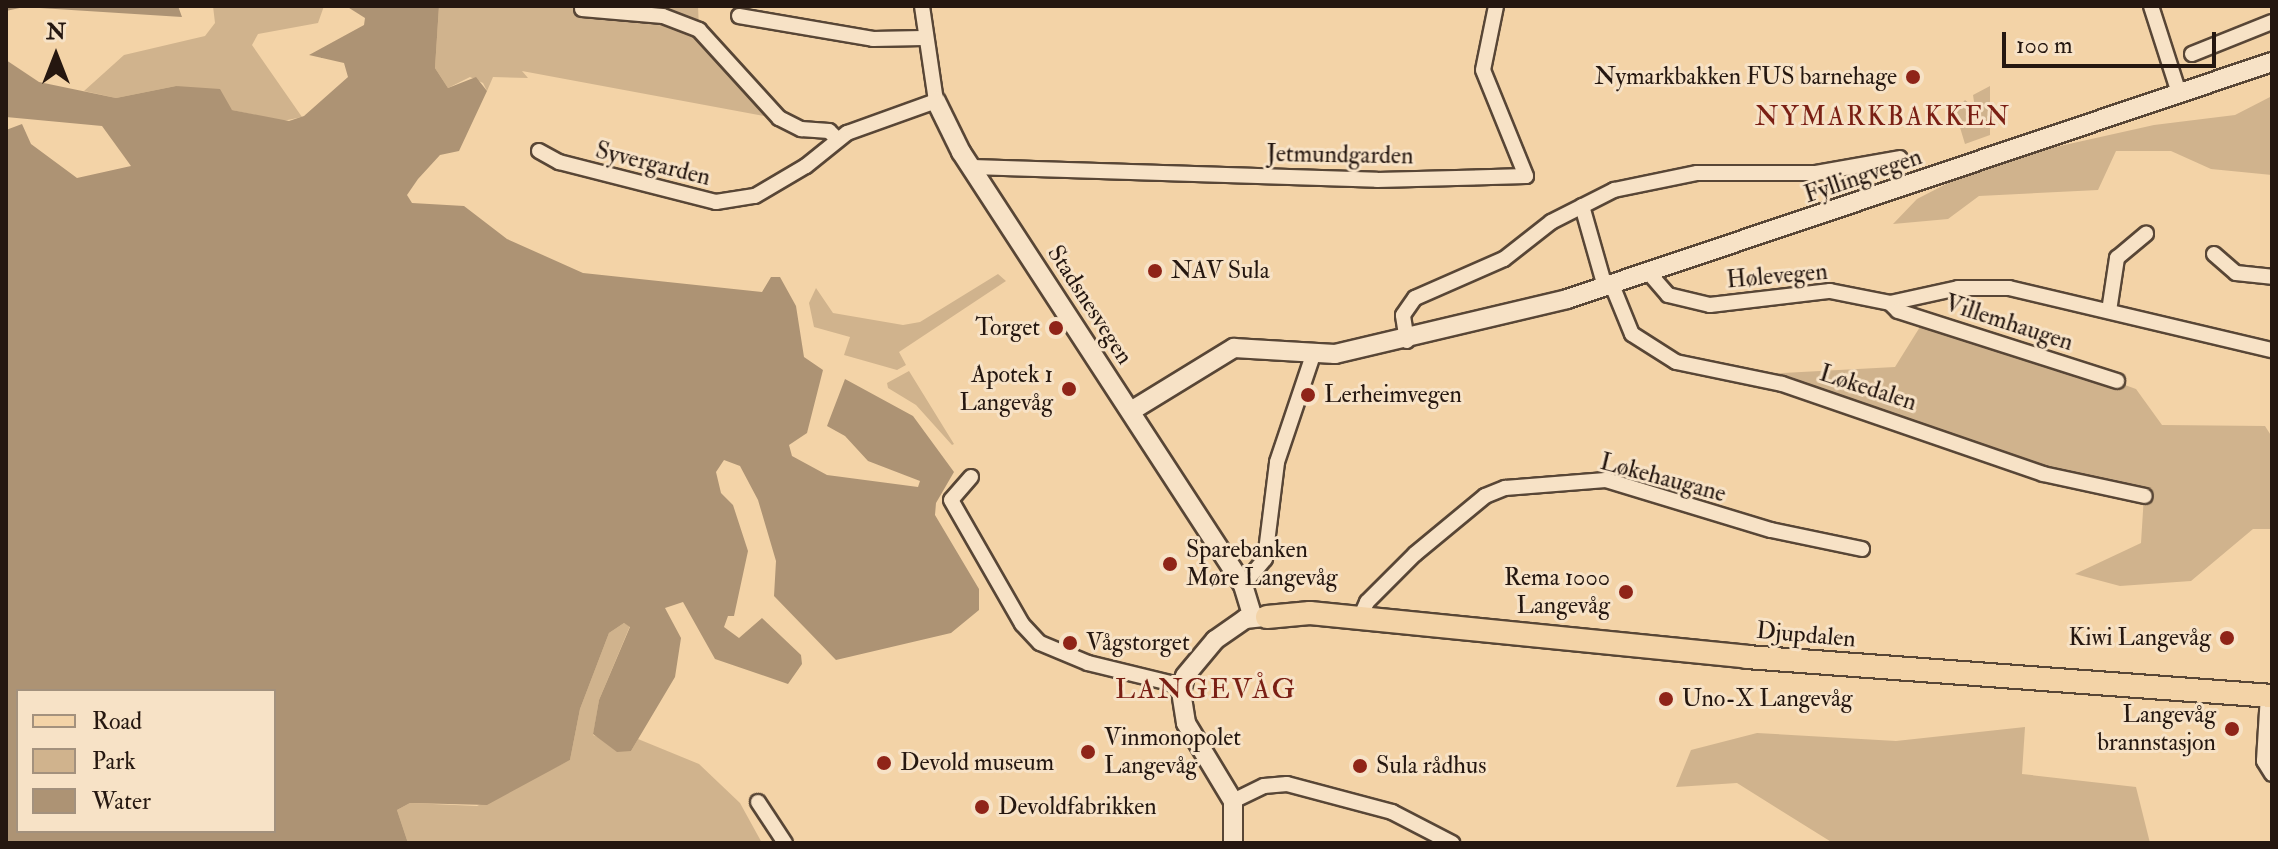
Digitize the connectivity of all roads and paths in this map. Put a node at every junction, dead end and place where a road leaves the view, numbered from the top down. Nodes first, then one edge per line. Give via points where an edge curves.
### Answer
1 (922, 6) edge
2 (1496, 6) edge
3 (2151, 6) edge
4 (582, 9) dead end
5 (739, 16) dead end
6 (2272, 22) edge
7 (923, 38) junction
8 (2192, 54) dead end
9 (2272, 62) edge
10 (2179, 93) junction
11 (936, 101) junction
12 (837, 139) junction
13 (539, 151) dead end
14 (1900, 158) dead end
15 (972, 167) junction
16 (1582, 206) junction
17 (2146, 234) dead end
18 (2214, 254) dead end
19 (1649, 273) junction
20 (2272, 277) edge
21 (1608, 286) junction
22 (1890, 303) junction
23 (2109, 311) junction
24 (1407, 341) junction
25 (2272, 350) edge
26 (1313, 355) junction
27 (2117, 381) dead end
28 (1131, 411) junction
29 (971, 477) dead end
30 (2145, 496) dead end
31 (1862, 549) dead end
32 (1243, 585) junction
33 (1260, 617) junction
34 (1348, 619) junction
35 (1182, 686) junction
36 (2270, 696) edge
37 (2272, 774) edge
38 (1233, 801) junction
39 (758, 802) dead end
40 (785, 843) edge
41 (1233, 843) edge
42 (1452, 843) edge

1 - 7 street, Stadsnesvegen
2 - 15 street, Jetmundgarden via 1483,70 1526,176 1377,180
3 - 10 street
4 - 12 street via 663,16 699,30 779,118 801,129 829,131
5 - 7 street via 873,39
6 - 8 street
7 - 11 street, Stadsnesvegen
9 - 10 street, Fyllingvegen
10 - 19 street, Fyllingvegen
11 - 12 street, Syvergarden
11 - 15 street, Stadsnesvegen
12 - 13 street, Syvergarden via 777,185 755,196 716,202 559,162
14 - 16 street, Fyllingvegen via 1816,173 1697,173 1614,190
15 - 28 street, Stadsnesvegen
16 - 21 street
16 - 24 street, Fyllingvegen via 1551,222 1504,259 1415,298 1403,315
17 - 23 street via 2117,258
18 - 20 street via 2236,273
19 - 21 street, Fyllingvegen
19 - 22 street, Hølevegen via 1668,295 1697,304 1830,291
21 - 24 street, Fyllingvegen
21 - 30 street, Løkedalen via 1632,334 1676,362 1782,384 2043,474
22 - 23 street, Hølevegen via 1988,287
22 - 27 street, Villemhaugen via 1898,311
23 - 25 street, Hølevegen
24 - 26 street, Fyllingvegen
26 - 28 street, Fyllingvegen via 1234,348
26 - 32 street via 1277,462 1265,559
28 - 32 street, Stadsnesvegen
29 - 35 street via 951,500 1022,624 1040,643 1088,663
31 - 34 street, Løkehaugane via 1771,530 1606,480 1505,488 1485,496 1415,554
32 - 33 street, Stadsnesvegen
33 - 34 main road, Djupdalen
33 - 35 street via 1215,640
34 - 36 main road, Djupdalen via 1747,657
35 - 38 street via 1186,723
36 - 37 street via 2264,761
38 - 41 street
38 - 42 street via 1264,786 1287,784 1392,812
39 - 40 street

